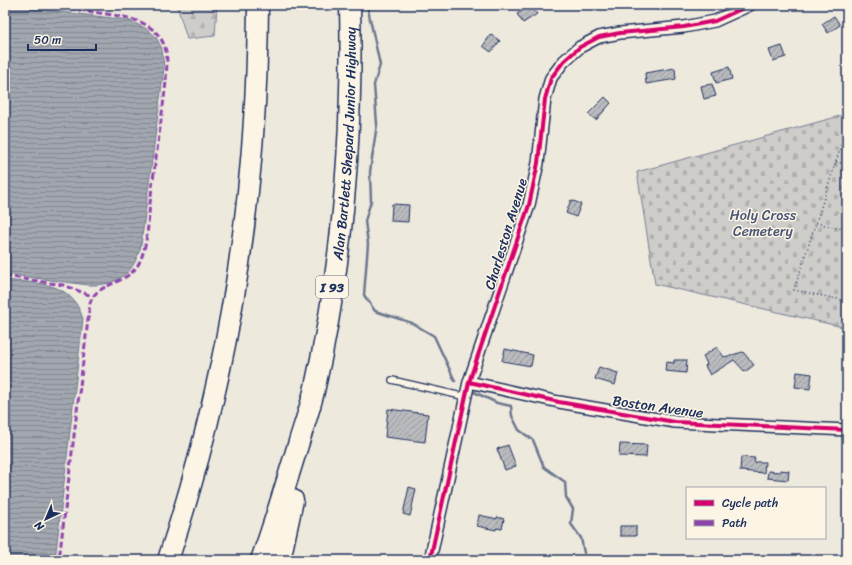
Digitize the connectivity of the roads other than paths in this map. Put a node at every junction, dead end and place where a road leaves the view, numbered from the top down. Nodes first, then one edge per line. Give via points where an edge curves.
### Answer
1 (258, 5) edge
2 (350, 5) edge
3 (750, 5) edge
4 (392, 380) dead end
5 (469, 382) junction
6 (315, 388) junction
7 (466, 397) junction
8 (847, 430) edge
9 (187, 502) junction
10 (158, 560) edge
11 (168, 560) edge
12 (261, 560) edge
13 (280, 560) edge
14 (430, 560) edge

1 - 9 highway via 254,138 244,237 222,367
2 - 6 highway, Alan Bartlett Shepard Junior Highway / I 93 via 347,165 326,335
3 - 5 street, Charleston Avenue via 715,21 599,37 580,47 564,61 551,78 544,98 538,163 529,205
4 - 7 lane
5 - 7 street, Charleston Avenue
5 - 8 street, Boston Avenue via 559,402 675,422
6 - 12 highway, Alan Bartlett Shepard Junior Highway / I 93
6 - 13 highway via 307,440
7 - 14 street, Charleston Avenue
9 - 10 highway
9 - 11 highway

